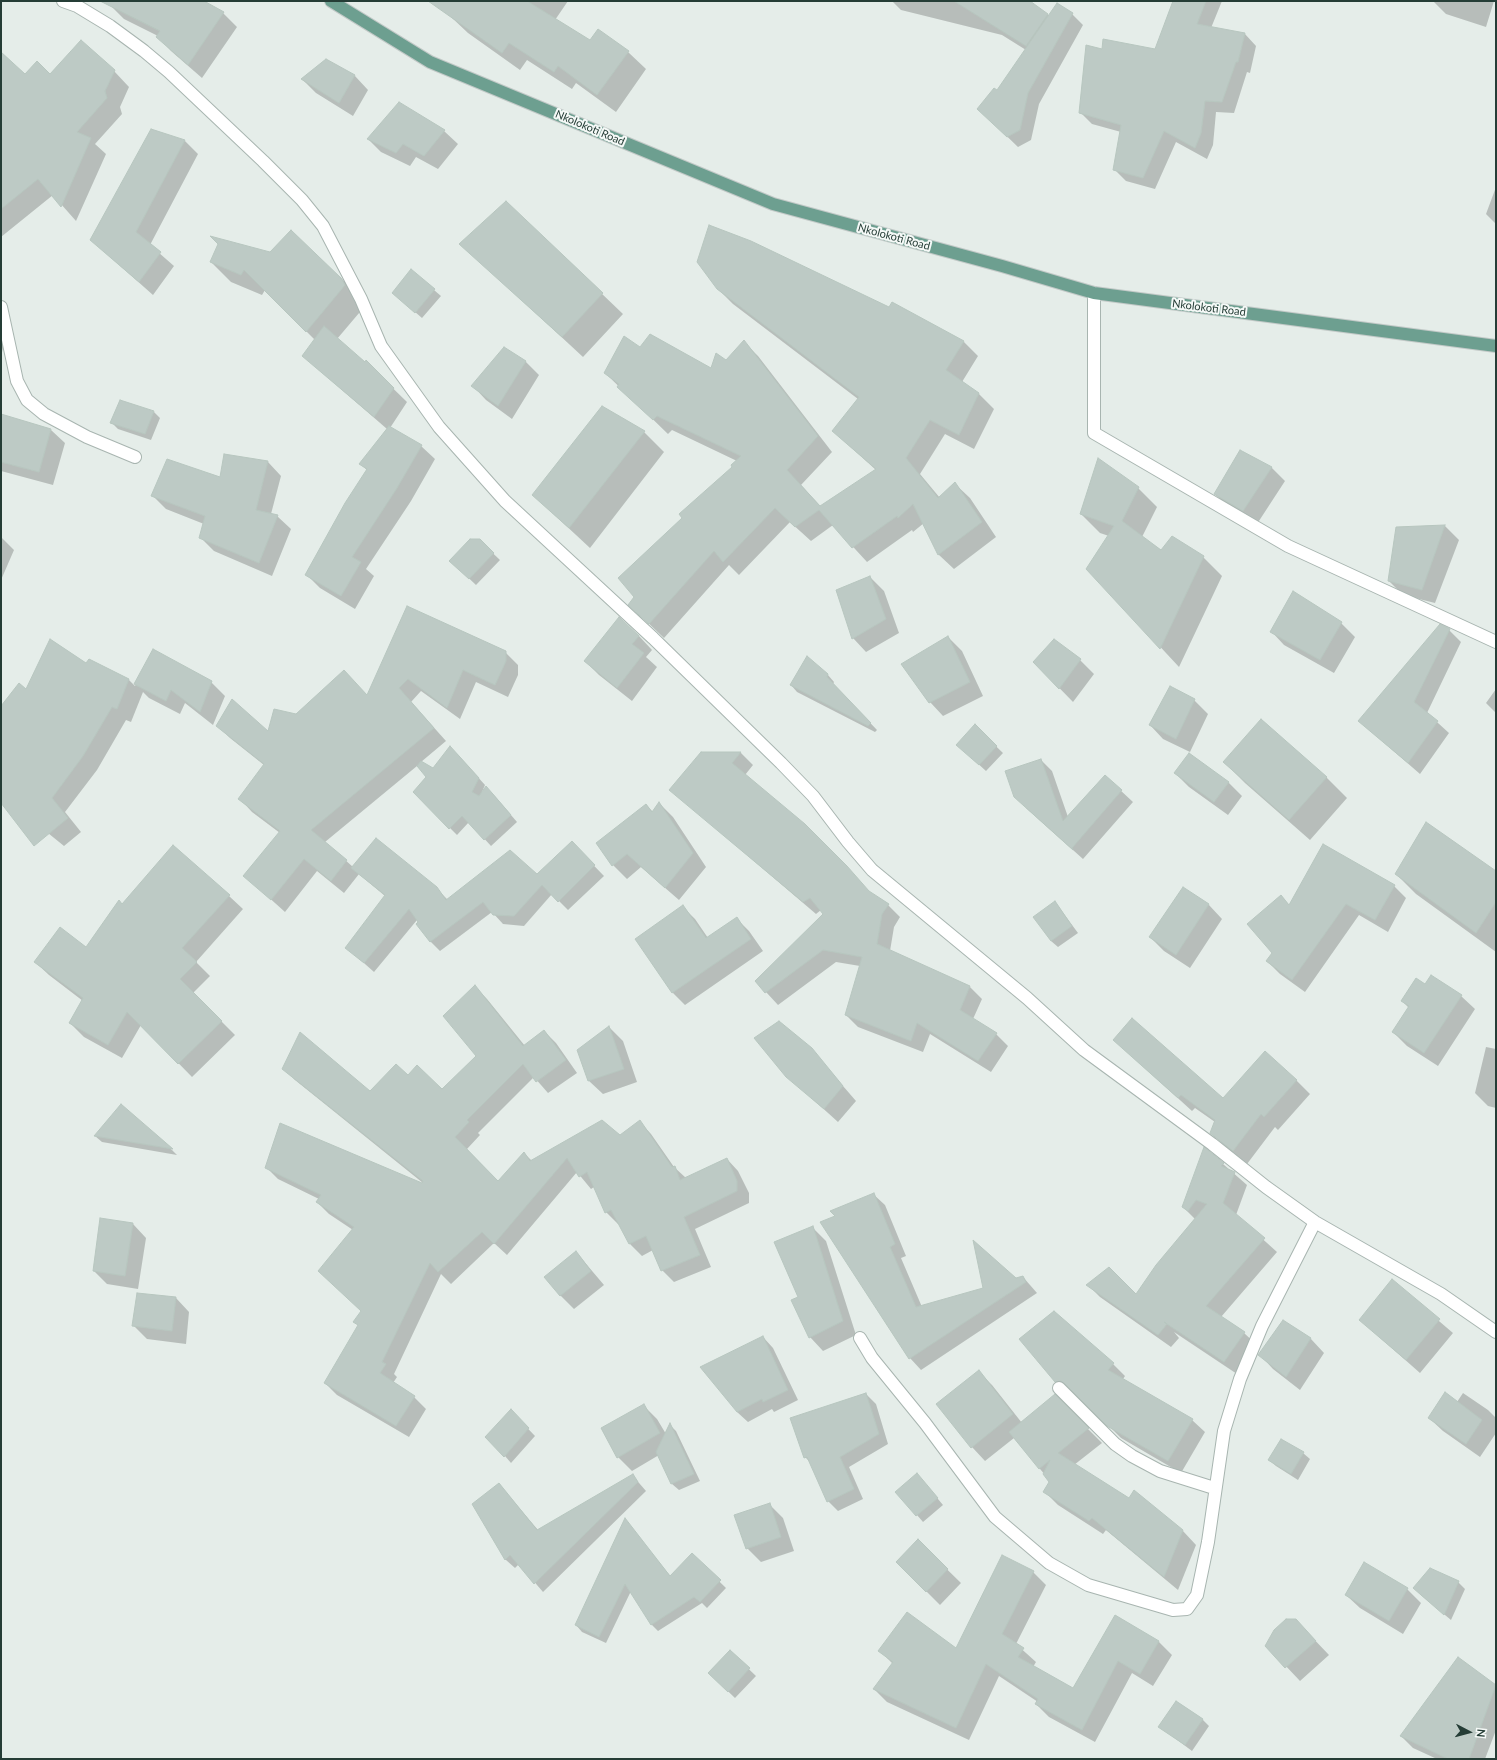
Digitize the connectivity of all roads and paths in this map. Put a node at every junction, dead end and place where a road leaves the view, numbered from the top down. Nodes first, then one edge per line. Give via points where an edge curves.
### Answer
1 (63, 1) edge
2 (331, 1) edge
3 (1094, 293) junction
4 (1, 307) edge
5 (1496, 346) edge
6 (135, 457) dead end
7 (1496, 642) edge
8 (1315, 1222) junction
9 (1496, 1332) edge
10 (860, 1338) dead end
11 (1059, 1388) dead end
12 (1214, 1488) junction

1 - 8 street via 97,18 144,51 302,200 323,226 361,298 381,346 439,427 505,501 675,659 813,796 872,870 1026,998 1084,1050
2 - 3 main road, Nkolokoti Road via 430,62 773,204
3 - 5 main road, Nkolokoti Road
3 - 7 street via 1094,433 1288,546
4 - 6 street via 17,381 27,400 44,414
8 - 9 street via 1442,1294
8 - 12 street via 1262,1326 1240,1379 1224,1430
10 - 12 street via 872,1358 925,1423 995,1517 1049,1563 1088,1585 1173,1610 1187,1609 1197,1595 1208,1542
11 - 12 street via 1115,1444 1132,1456 1160,1471

